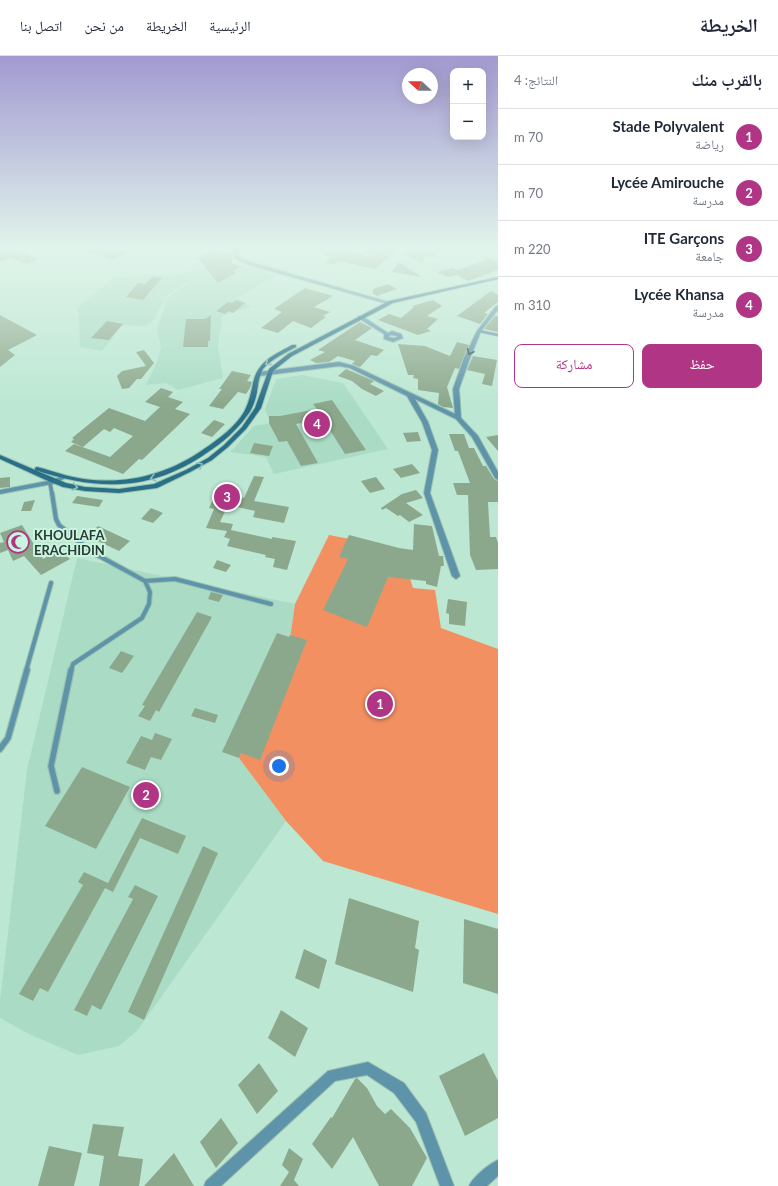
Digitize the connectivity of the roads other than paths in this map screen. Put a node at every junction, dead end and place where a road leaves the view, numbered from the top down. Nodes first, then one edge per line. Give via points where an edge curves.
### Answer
1 (378, 299) edge
2 (387, 299) edge
3 (403, 299) edge
4 (383, 300) junction
5 (390, 303) junction
6 (498, 307) edge
7 (360, 317) junction
8 (480, 331) junction
9 (388, 334) dead end
10 (498, 335) edge
11 (258, 374) junction
12 (269, 374) junction
13 (408, 394) junction
14 (458, 418) junction
15 (0, 456) edge
16 (488, 460) junction
17 (498, 465) edge
18 (62, 478) junction
19 (498, 478) edge
20 (52, 482) junction
21 (0, 492) edge
22 (456, 576) dead end
23 (145, 582) junction
24 (51, 583) dead end
25 (271, 604) dead end
26 (0, 749) edge
27 (57, 791) dead end
28 (498, 1167) edge
29 (211, 1186) edge
30 (447, 1186) edge
31 (476, 1186) edge

1 - 4 street
2 - 4 main road
3 - 5 main road
4 - 5 street
4 -> 11 main road via 284,352
5 - 7 main road
6 - 8 street
7 - 9 street
7 - 12 main road via 290,355 276,364
8 - 10 lane
8 -> 14 street via 456,389
11 - 12 street
11 -> 18 main road via 251,403 239,424 206,452 178,468 159,476 129,483 94,483
12 - 13 street via 339,364 352,366
20 -> 12 main road via 85,489 119,490 155,486 172,479 210,459 244,428 258,408
13 - 14 street
13 - 22 street via 425,422 435,450 427,493
14 - 16 street via 475,436
15 - 18 main road
15 - 20 main road
16 - 17 street
16 - 19 street
18 - 20 street
20 - 21 street
20 - 23 lane via 59,525 90,551
23 - 25 lane via 175,580
23 - 27 lane via 150,592 149,604 142,618 73,664 51,766
24 - 26 lane via 8,738
28 - 31 street
29 - 30 street via 332,1075 368,1068 399,1088 421,1118

